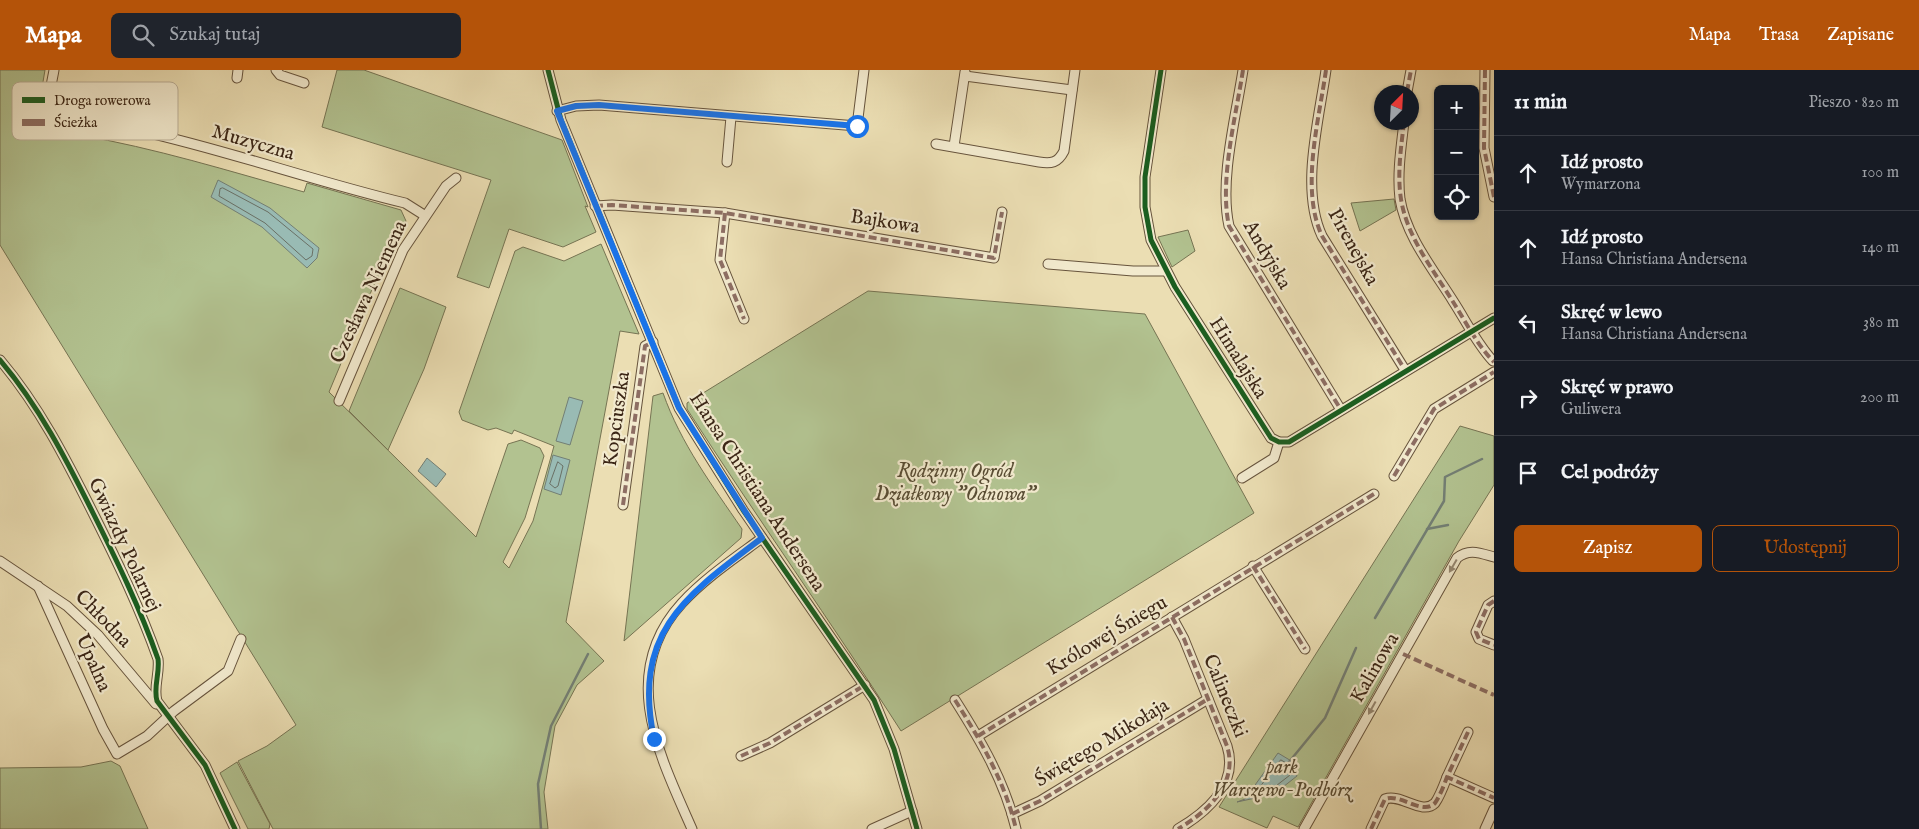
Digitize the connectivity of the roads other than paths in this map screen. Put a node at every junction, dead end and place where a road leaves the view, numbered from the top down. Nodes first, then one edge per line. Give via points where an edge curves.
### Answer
1 (276, 70) edge
2 (548, 70) edge
3 (864, 70) edge
4 (1075, 70) edge
5 (1160, 70) edge
6 (1243, 70) edge
7 (1326, 70) edge
8 (1411, 70) edge
9 (1486, 70) edge
10 (965, 73) edge
11 (304, 83) dead end
12 (1408, 85) edge
13 (1072, 90) junction
14 (557, 111) junction
15 (731, 117) junction
16 (1404, 130) edge
17 (178, 140) edge
18 (936, 144) dead end
19 (954, 146) junction
20 (727, 162) dead end
21 (456, 178) dead end
22 (1494, 197) edge
23 (595, 206) junction
24 (1002, 212) dead end
25 (726, 213) junction
26 (424, 215) junction
27 (1048, 264) dead end
28 (1166, 271) junction
29 (1494, 318) edge
30 (744, 319) dead end
31 (1472, 331) junction
32 (653, 342) junction
33 (0, 360) edge
34 (1493, 361) edge
35 (1405, 370) junction
36 (1494, 372) edge
37 (339, 401) dead end
38 (1341, 410) junction
39 (1280, 442) junction
40 (1394, 476) dead end
41 (1242, 478) dead end
42 (1374, 494) dead end
43 (623, 505) dead end
44 (762, 538) junction
45 (1494, 557) edge
46 (0, 561) edge
47 (1253, 566) junction
48 (38, 586) junction
49 (1494, 601) edge
50 (1172, 617) junction
51 (241, 639) dead end
52 (1494, 645) edge
53 (1305, 649) dead end
54 (865, 685) junction
55 (1208, 699) junction
56 (955, 700) dead end
57 (167, 718) junction
58 (1468, 732) dead end
59 (978, 736) junction
60 (741, 756) dead end
61 (1447, 777) junction
62 (1494, 798) edge
63 (1494, 809) edge
64 (912, 811) junction
65 (1012, 814) junction
66 (235, 829) edge
67 (692, 829) edge
68 (872, 829) edge
69 (918, 829) edge
70 (1016, 829) edge
71 (1178, 829) edge
72 (1304, 829) edge
73 (1371, 829) edge
74 (1485, 829) edge

1 - 11 street via 280,75
2 - 14 street, Hansa Christiana Andersena
3 - 15 street via 857,126
4 - 13 street
5 - 28 street, Himalajska via 1145,176 1145,207 1152,240
6 - 38 street, Andyjska via 1226,185 1229,226
7 - 35 street, Pirenejska via 1312,178 1315,218 1322,236
8 - 12 street
9 - 22 street via 1484,148
10 - 13 street
10 - 19 street
13 - 19 street via 1064,151 1056,161 1049,163
14 - 15 street via 599,105
14 - 23 street, Hansa Christiana Andersena
15 - 20 street
16 - 31 street via 1400,189 1406,219 1415,240
17 - 26 street, Muzyczna via 405,203
18 - 19 street
21 - 26 street, Czesława Niemena
23 - 25 street, Bajkowa
23 - 32 street, Hansa Christiana Andersena
24 - 25 street, Bajkowa via 994,258
25 - 30 street via 720,260
26 - 37 street, Czesława Niemena via 388,282
27 - 28 street
28 - 39 street, Himalajska via 1268,434
29 - 31 street
31 - 34 street
31 - 35 street
32 - 43 street, Kopciuszka via 645,346
32 - 44 street, Hansa Christiana Andersena via 685,419
33 - 57 street, Gwiazdy Polarnej via 37,408 124,572 158,659 160,668 154,692
35 - 38 street
36 - 40 street via 1434,409
38 - 39 street via 1289,442
39 - 41 street via 1274,458
42 - 47 street, Królowej Śniegu
44 - 54 street, Hansa Christiana Andersena
44 - 67 street via 683,602 672,615 654,651 649,701 654,739
45 -> 72 street, Kalinowa via 1466,552 1457,558
46 - 48 street, Chłodna
47 - 50 street, Królowej Śniegu
47 - 53 street
48 - 57 street, Chłodna via 58,598 98,635
48 - 57 street, Upalna via 118,754 147,736
49 - 52 street via 1488,605 1476,632 1479,639
50 - 55 street, Calineczki via 1184,638
50 - 59 street, Królowej Śniegu
51 - 57 street via 228,671
54 - 60 street via 770,743
54 - 64 street, Hansa Christiana Andersena via 888,735
55 - 65 street, Świętego Mikołaja via 1040,801
55 - 71 street, Calineczki via 1230,753 1229,774 1210,807
56 - 59 street
57 - 66 street, Gwiazdy Polarnej via 205,765
58 - 61 street
59 - 65 street
61 - 62 street
61 - 73 street via 1436,802 1429,806 1397,797 1386,799
63 - 74 street
64 - 68 street
64 - 69 street, Hansa Christiana Andersena
65 - 70 street

